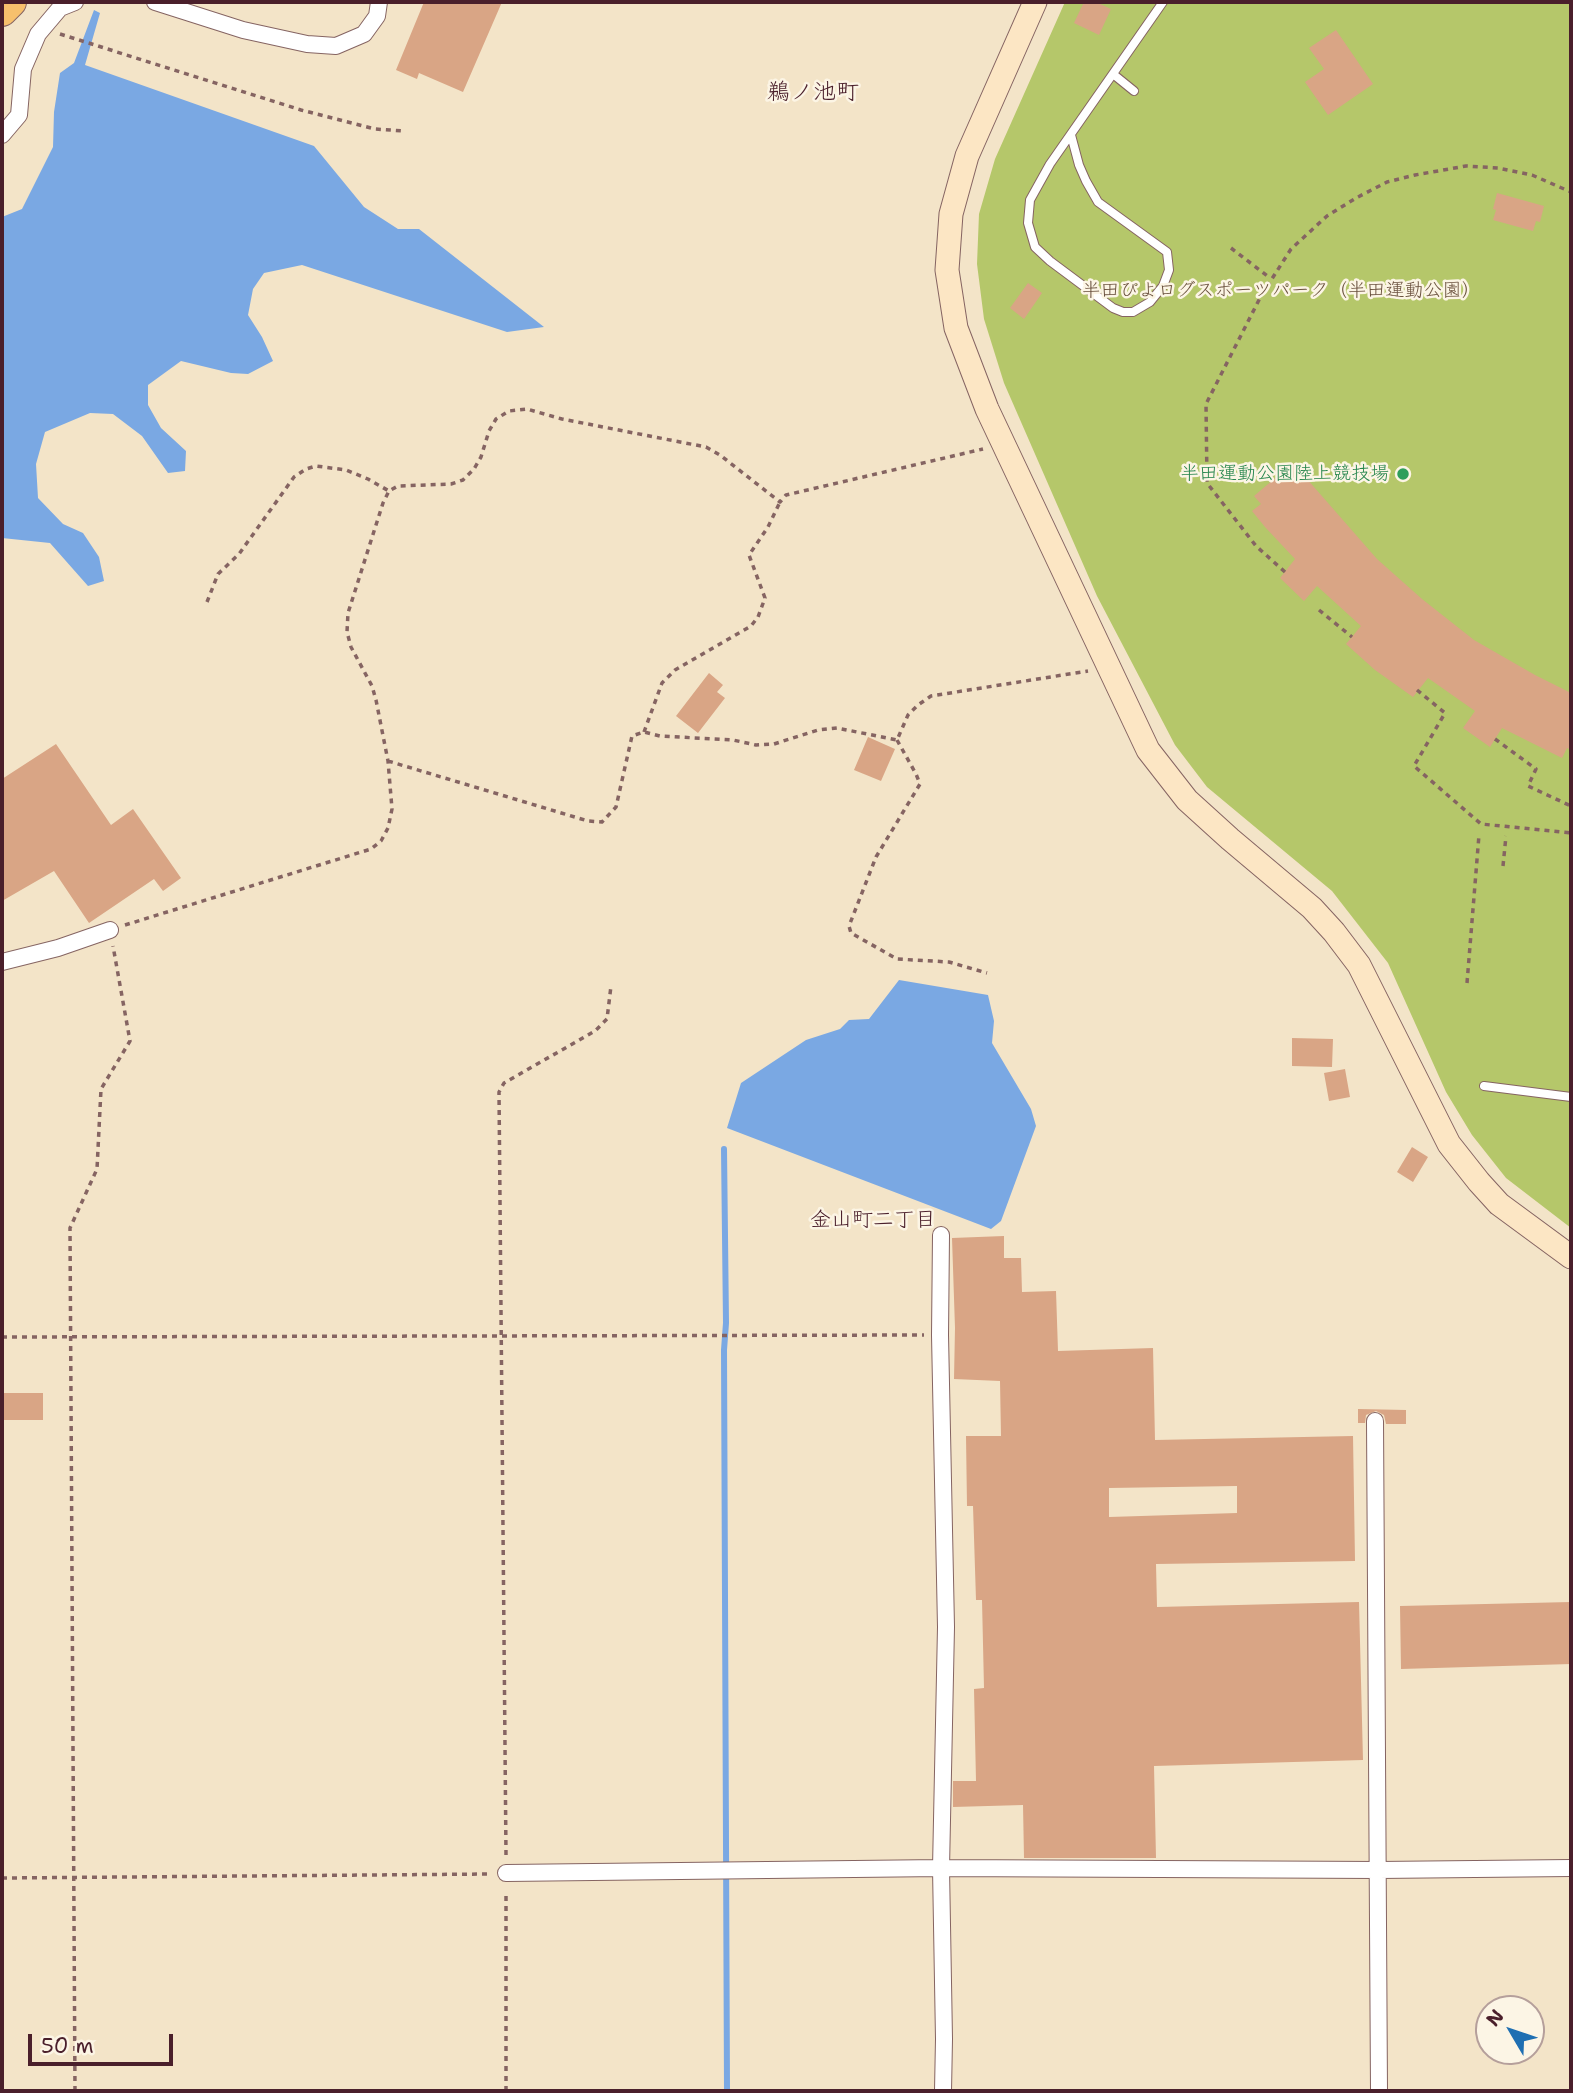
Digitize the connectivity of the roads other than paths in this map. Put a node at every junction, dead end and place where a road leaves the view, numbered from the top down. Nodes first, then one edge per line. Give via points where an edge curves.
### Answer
1 (12, 2) edge
2 (75, 2) edge
3 (155, 2) edge
4 (379, 2) edge
5 (1035, 2) edge
6 (1163, 2) edge
7 (2, 11) edge
8 (1113, 74) junction
9 (1134, 91) dead end
10 (2, 135) edge
11 (1070, 135) junction
12 (110, 930) road end
13 (2, 962) edge
14 (1484, 1086) dead end
15 (1571, 1097) edge
16 (941, 1235) dead end
17 (1571, 1258) edge
18 (1376, 1421) dead end
19 (942, 1868) junction
20 (1571, 1868) edge
21 (1379, 1870) junction
22 (506, 1873) road end
23 (943, 2091) edge
24 (1379, 2091) edge

1 - 7 highway
2 - 10 street via 60,8 38,34 23,69 19,115
3 - 4 street via 243,30 336,46 364,34 377,16
5 - 17 street via 967,156 951,214 947,270 956,328 1002,444 1148,750 1186,800 1335,932 1359,965 1449,1144 1499,1204
6 - 8 lane
8 - 9 lane
8 - 11 lane
11 - 11 lane via 1098,202 1167,252 1169,270 1163,285 1150,302 1133,312 1113,308 1035,247 1028,223 1030,200
12 - 13 street
14 - 15 lane
16 - 19 street via 946,1627
18 - 21 street
19 - 21 street
19 - 22 street
19 - 23 street
20 - 21 street
21 - 24 street

